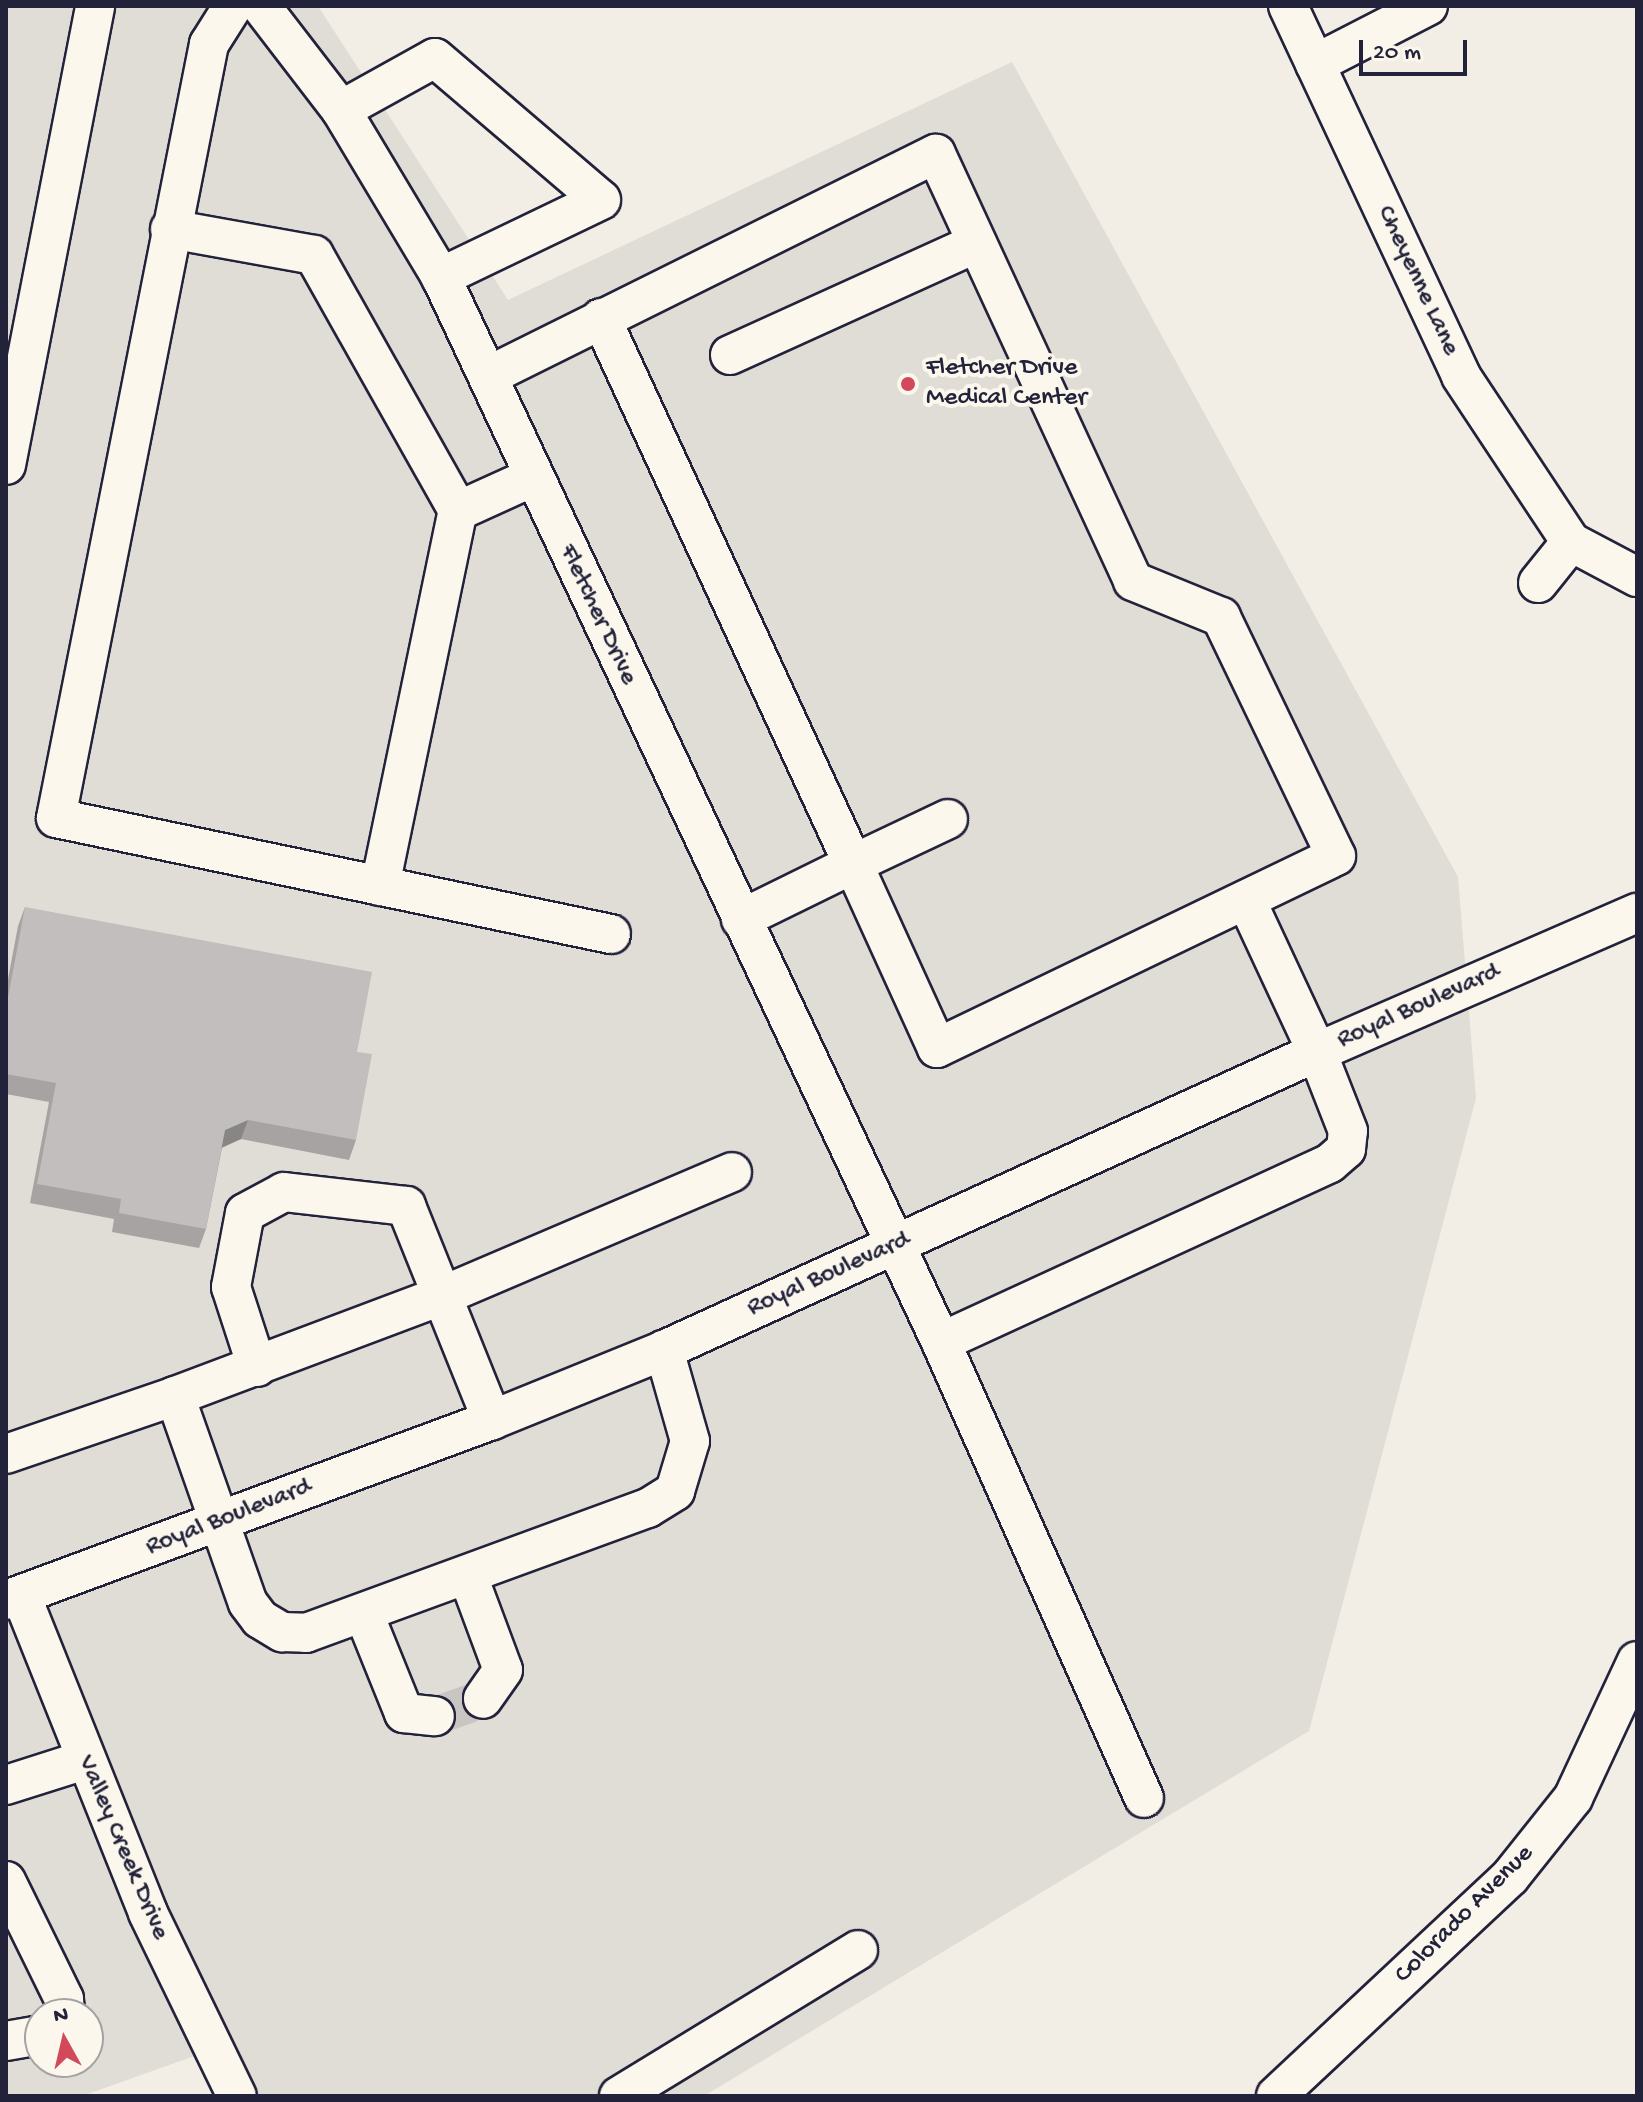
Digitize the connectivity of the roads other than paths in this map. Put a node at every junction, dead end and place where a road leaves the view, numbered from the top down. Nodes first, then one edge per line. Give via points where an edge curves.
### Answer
1 (95, 6) edge
2 (233, 6) edge
3 (261, 6) edge
4 (1288, 6) edge
5 (1428, 6) edge
6 (1315, 64) junction
7 (341, 110) junction
8 (170, 229) junction
9 (977, 243) junction
10 (441, 277) junction
11 (601, 318) junction
12 (730, 355) dead end
13 (488, 376) junction
14 (6, 465) edge
15 (533, 477) junction
16 (458, 511) junction
17 (1571, 542) junction
18 (1637, 577) edge
19 (1538, 583) dead end
20 (948, 819) dead end
21 (853, 864) junction
22 (380, 886) junction
23 (1246, 900) junction
24 (741, 919) junction
25 (1634, 923) edge
26 (611, 934) dead end
27 (1317, 1052) junction
28 (732, 1172) dead end
29 (894, 1247) junction
30 (444, 1295) junction
31 (941, 1342) junction
32 (664, 1350) junction
33 (257, 1367) junction
34 (175, 1396) junction
35 (492, 1420) junction
36 (6, 1454) edge
37 (217, 1523) junction
38 (468, 1576) junction
39 (14, 1597) edge
40 (364, 1614) junction
41 (1637, 1661) edge
42 (483, 1699) tunnel mouth
43 (435, 1716) tunnel mouth
44 (85, 1760) junction
45 (6, 1785) edge
46 (1144, 1798) dead end
47 (6, 1881) edge
48 (858, 1950) dead end
49 (64, 1998) edge
50 (237, 2096) edge
51 (619, 2096) edge
52 (1276, 2096) edge

1 - 14 street
2 - 8 street via 209,44
3 - 7 street, Fletcher Drive
4 - 6 street, Cheyenne Lane
5 - 6 street
6 - 17 street, Cheyenne Lane via 1461,376
7 - 10 street, Fletcher Drive
7 - 10 street via 435,58 601,200
8 - 16 street via 314,255
8 - 22 street via 56,818
9 - 11 street via 936,154
9 - 12 street
9 - 23 street via 1133,581 1221,617 1336,856
10 - 13 street, Fletcher Drive
11 - 13 street
11 - 21 street
13 - 15 street, Fletcher Drive
15 - 16 street
15 - 24 street, Fletcher Drive
16 - 22 street
17 - 18 street, Cheyenne Lane
17 - 19 street
20 - 21 street
21 - 23 street via 937,1048
21 - 24 street
22 - 26 street
23 - 27 street
24 - 29 street, Fletcher Drive
25 - 27 street, Royal Boulevard
27 - 29 street, Royal Boulevard
27 - 31 street via 1348,1131 1346,1149 1330,1163
28 - 30 street
29 - 31 street, Fletcher Drive
29 - 32 street, Royal Boulevard
30 - 33 street
30 - 33 street via 406,1206 284,1192 245,1213 231,1287
30 - 35 street
31 - 46 street, Fletcher Drive
32 - 35 street, Royal Boulevard
32 - 38 street via 690,1441 675,1491 648,1508
33 - 34 street
34 - 36 street
34 - 37 street
35 - 37 street, Royal Boulevard
37 - 39 street, Royal Boulevard
37 - 40 street via 260,1619 282,1632 306,1633
38 - 40 street
38 - 42 street via 503,1670
39 - 44 street, Valley Creek Drive
40 - 43 street via 404,1713
41 - 52 street, Colorado Avenue via 1573,1798 1510,1877
44 - 45 street
44 - 50 street, Valley Creek Drive via 148,1913
47 - 49 street
48 - 51 street

